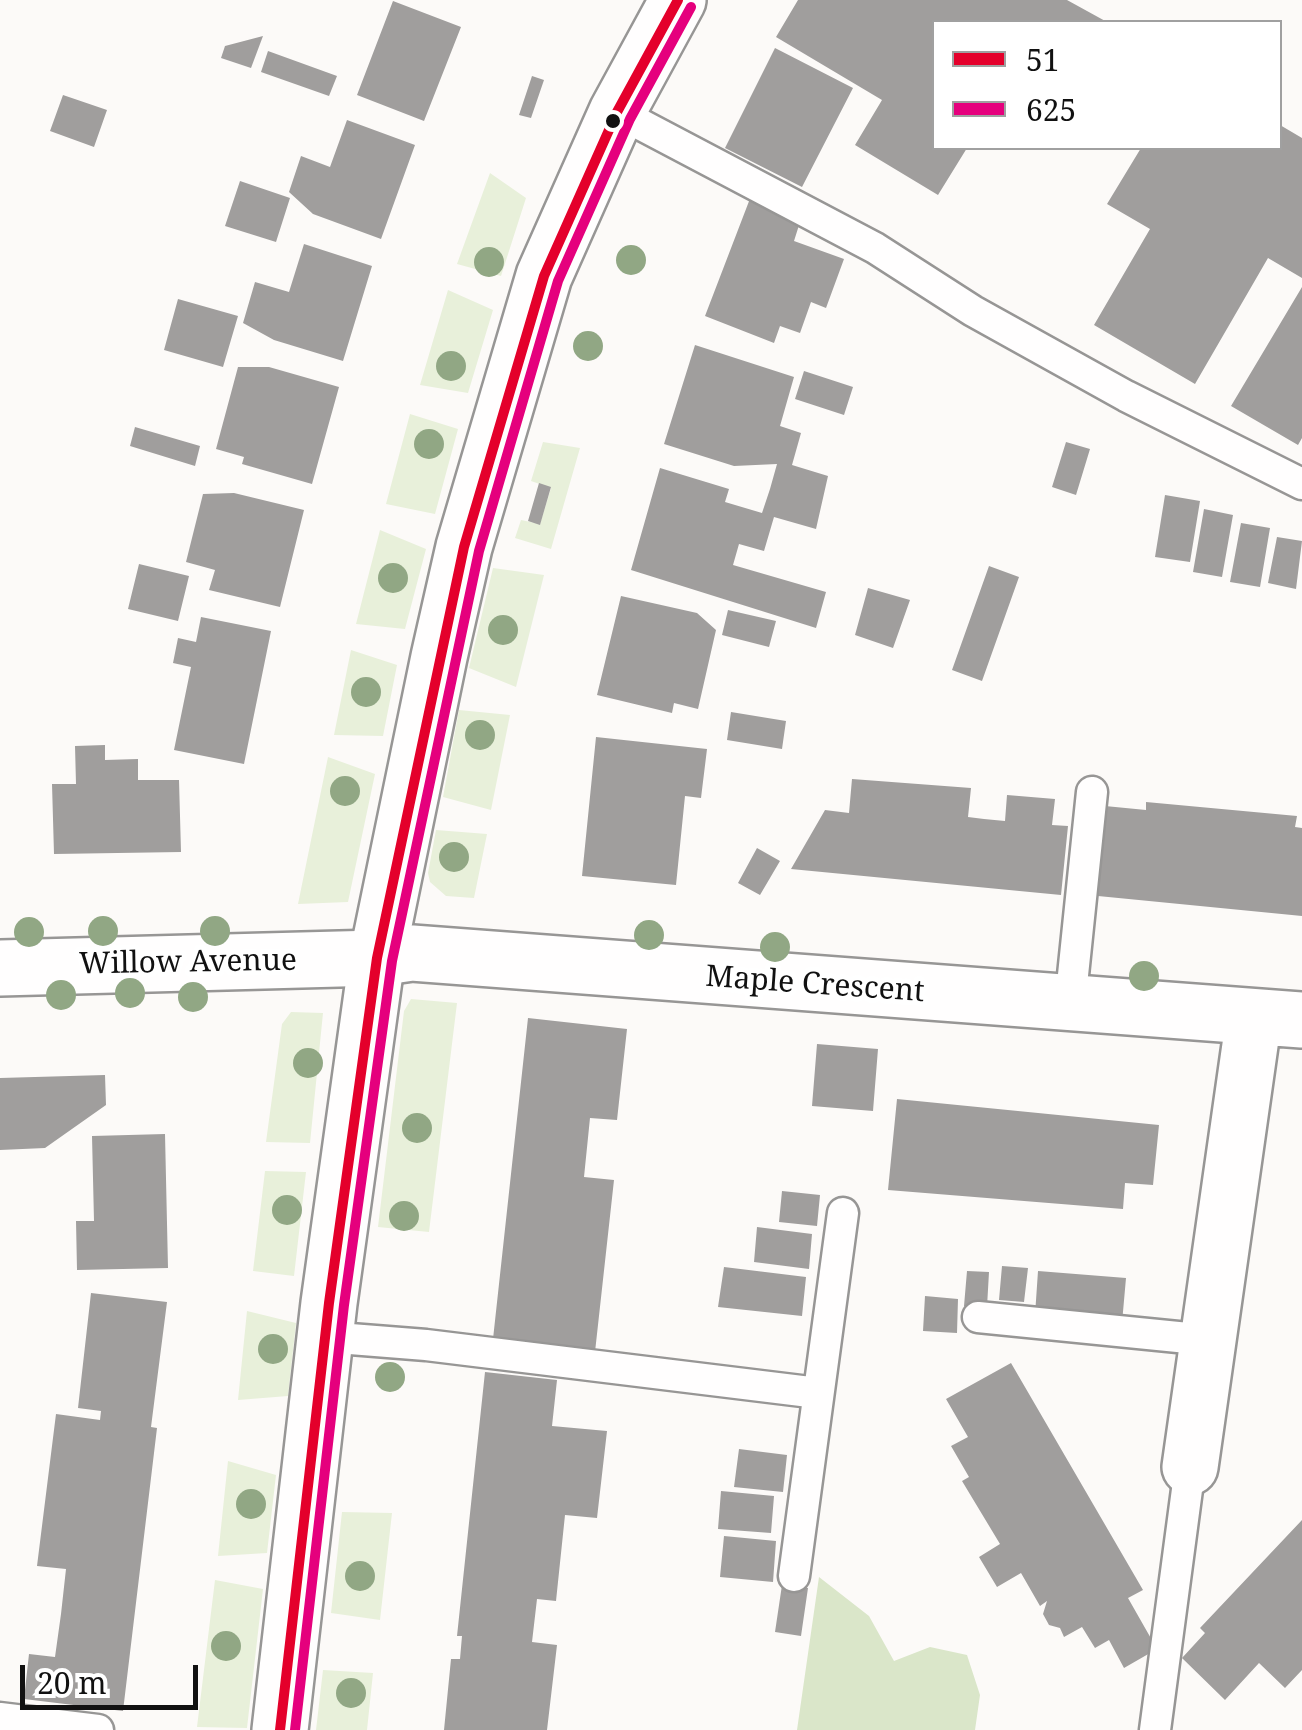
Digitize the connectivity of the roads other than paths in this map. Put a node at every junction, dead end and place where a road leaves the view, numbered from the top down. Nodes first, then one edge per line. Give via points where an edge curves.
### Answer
1 (678, 0) edge
2 (617, 112) junction
3 (1302, 484) edge
4 (1092, 792) dead end
5 (377, 958) junction
6 (0, 968) edge
7 (1070, 1004) junction
8 (1278, 1019) edge
9 (843, 1213) dead end
10 (978, 1318) dead end
11 (325, 1336) junction
12 (1208, 1340) junction
13 (818, 1393) junction
14 (1190, 1467) joint
15 (794, 1576) dead end
16 (0, 1718) edge
17 (98, 1730) edge
18 (280, 1730) edge
19 (1155, 1730) edge

1 - 2 street
2 - 3 lane via 874,248 1143,405
2 - 5 street via 544,276 464,547
4 - 7 lane
5 - 6 street, Willow Avenue
5 - 7 street, Maple Crescent via 412,953
5 - 11 street
7 - 8 street, Maple Crescent
8 - 12 street, Maple Crescent
9 - 13 lane
10 - 12 lane
11 - 13 lane
11 - 18 street
12 - 14 street, Maple Crescent
13 - 15 lane
14 - 19 lane
16 - 17 lane

